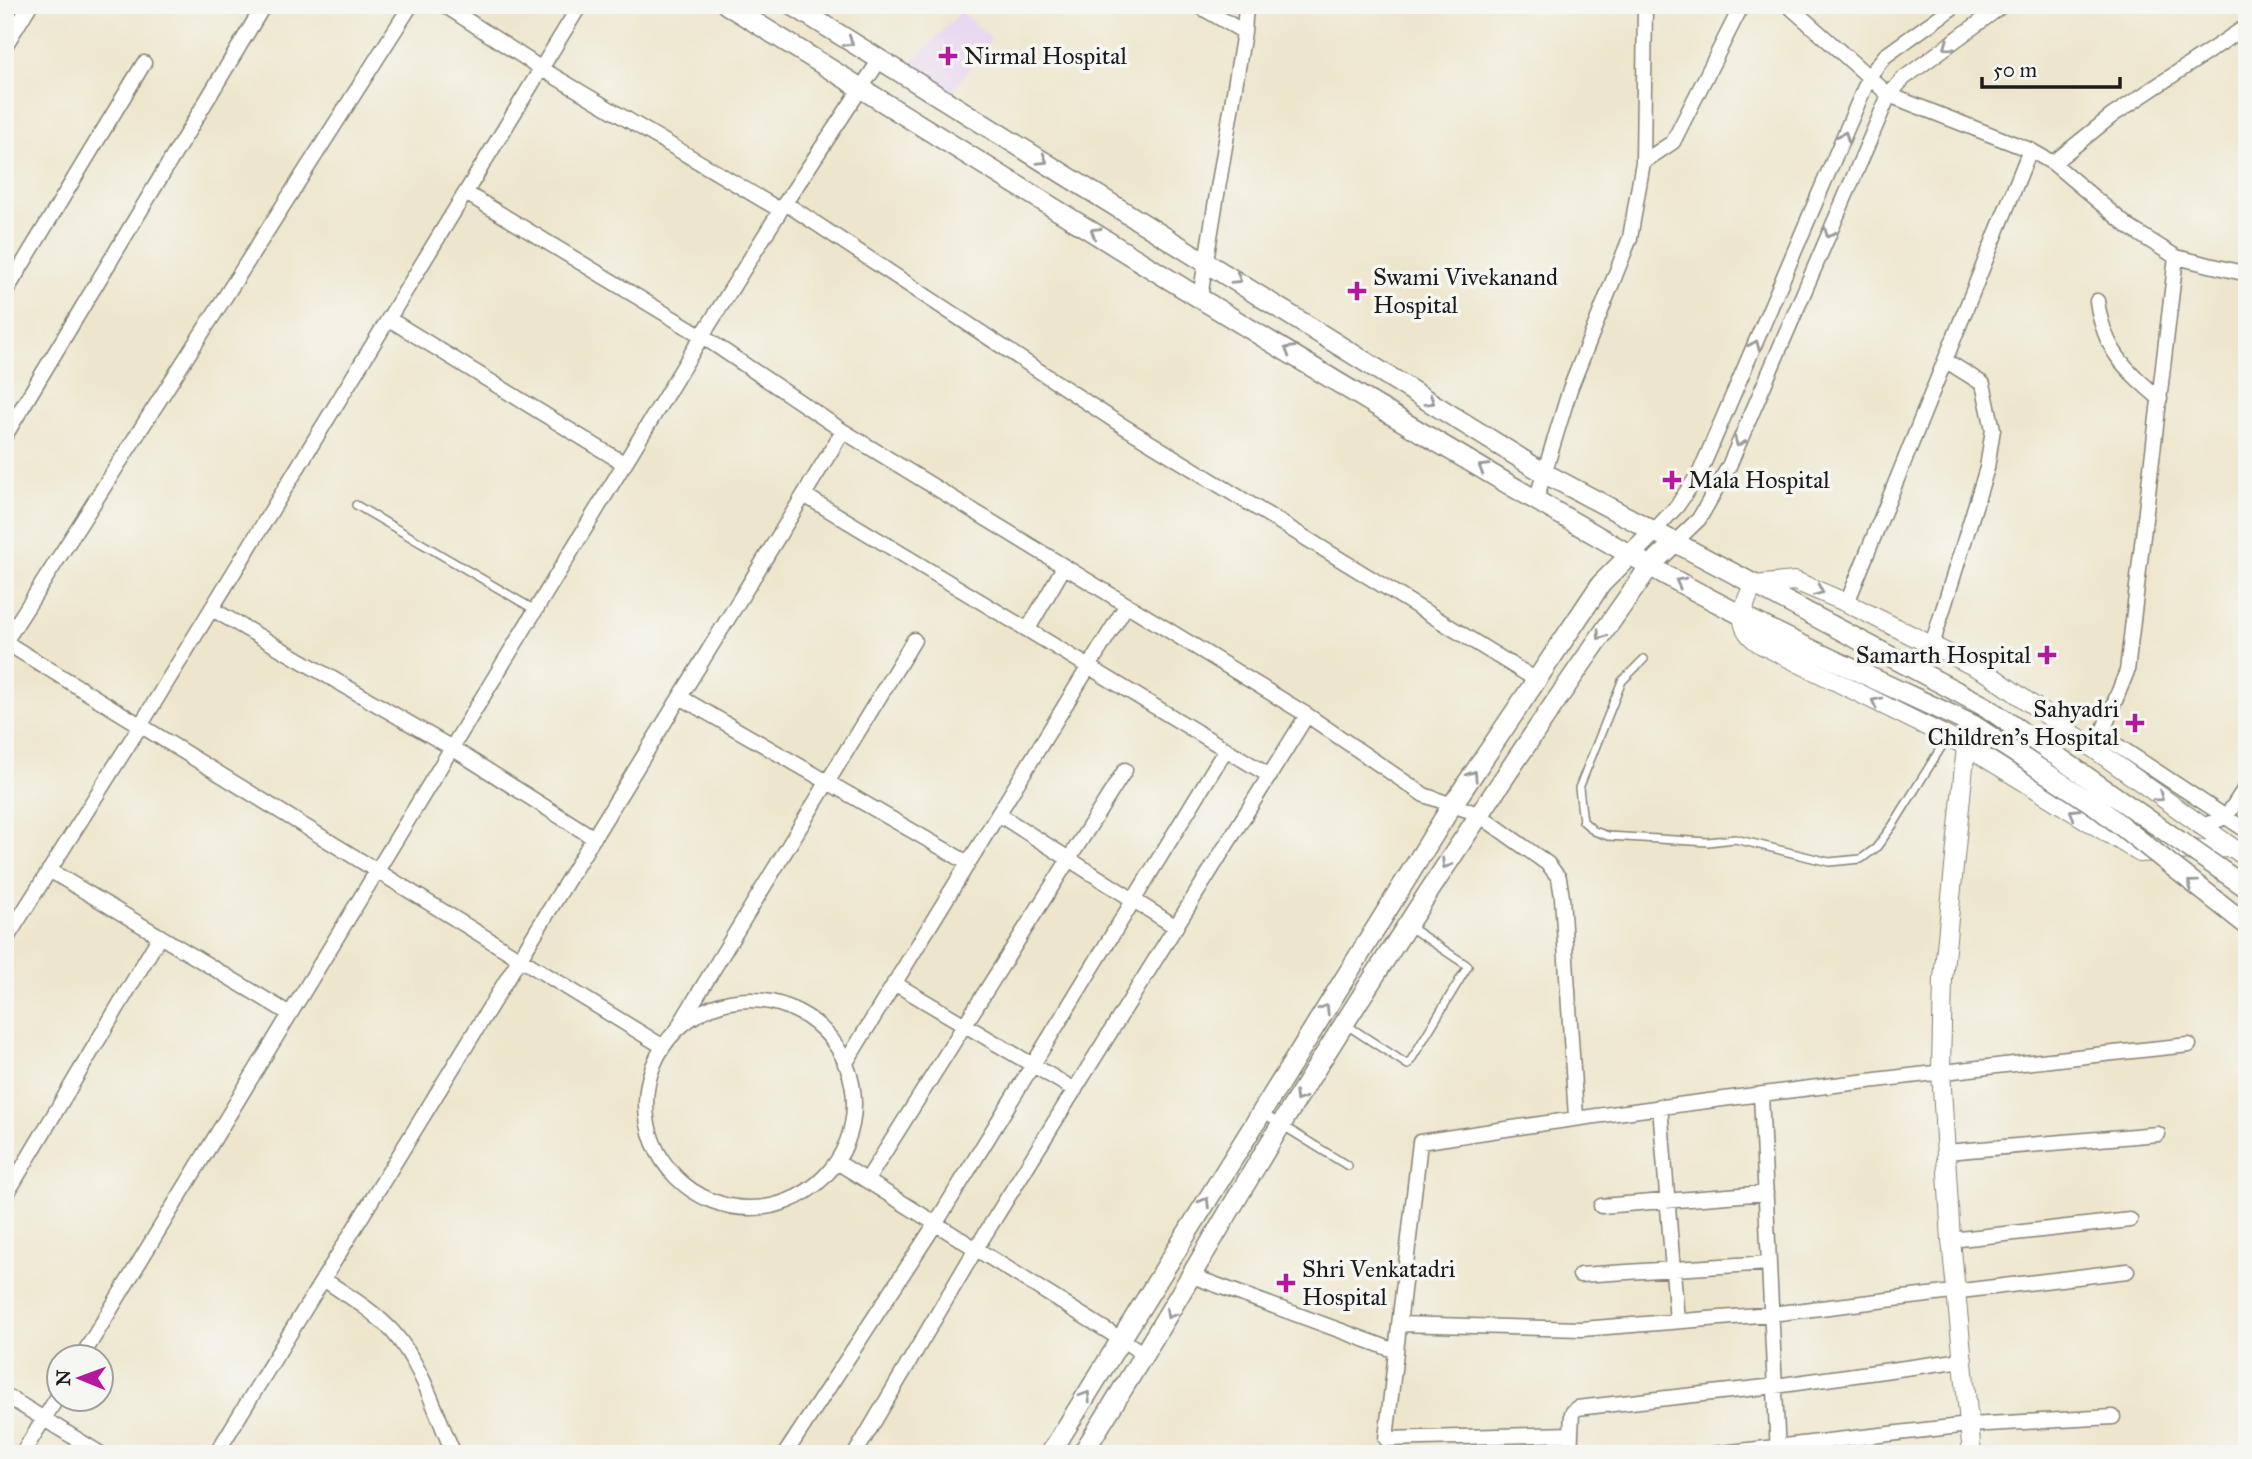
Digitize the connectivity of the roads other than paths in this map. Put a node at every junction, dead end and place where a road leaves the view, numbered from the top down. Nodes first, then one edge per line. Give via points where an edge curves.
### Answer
1 (30, 5) edge
2 (264, 5) edge
3 (411, 5) edge
4 (444, 5) edge
5 (580, 5) edge
6 (727, 5) edge
7 (792, 5) edge
8 (1197, 5) edge
9 (1246, 5) edge
10 (1645, 5) edge
11 (1742, 5) edge
12 (1787, 5) edge
13 (1956, 5) edge
14 (2003, 5) edge
15 (2247, 26) edge
16 (1244, 32) junction
17 (5, 46) edge
18 (879, 61) junction
19 (144, 64) dead end
20 (542, 69) junction
21 (1870, 75) junction
22 (861, 88) junction
23 (1889, 95) junction
24 (2030, 150) junction
25 (1643, 162) junction
26 (2053, 163) junction
27 (466, 193) junction
28 (782, 207) junction
29 (2176, 257) junction
30 (1207, 260) junction
31 (2247, 274) edge
32 (5, 293) edge
33 (1200, 297) junction
34 (2097, 301) dead end
35 (389, 319) junction
36 (702, 336) junction
37 (1945, 360) junction
38 (2160, 399) junction
39 (843, 430) junction
40 (5, 436) edge
41 (625, 464) junction
42 (1544, 473) junction
43 (804, 495) junction
44 (1536, 500) junction
45 (356, 505) dead end
46 (1653, 532) junction
47 (1674, 543) junction
48 (1629, 554) junction
49 (1650, 566) junction
50 (1064, 568) junction
51 (1753, 585) junction
52 (1847, 603) junction
53 (1126, 606) junction
54 (212, 609) junction
55 (536, 610) junction
56 (1741, 613) junction
57 (1028, 629) junction
58 (915, 640) dead end
59 (1932, 645) junction
60 (1644, 659) dead end
61 (1090, 665) junction
62 (1535, 679) junction
63 (680, 697) junction
64 (1307, 715) junction
65 (141, 726) junction
66 (1947, 738) junction
67 (2099, 743) junction
68 (1966, 746) junction
69 (453, 748) junction
70 (1226, 749) junction
71 (1125, 770) dead end
72 (1270, 776) junction
73 (826, 781) junction
74 (2247, 785) edge
75 (1451, 807) junction
76 (998, 814) junction
77 (1478, 814) junction
78 (2226, 817) junction
79 (2200, 827) junction
80 (2247, 831) edge
81 (594, 838) junction
82 (2229, 848) junction
83 (1067, 858) junction
84 (2247, 858) edge
85 (968, 863) junction
86 (49, 870) junction
87 (377, 872) junction
88 (2247, 888) edge
89 (1133, 900) junction
90 (2247, 925) edge
91 (1407, 926) junction
92 (1176, 927) junction
93 (160, 936) junction
94 (5, 940) edge
95 (519, 960) junction
96 (894, 983) junction
97 (290, 1014) junction
98 (963, 1023) junction
99 (1345, 1024) junction
100 (677, 1028) junction
101 (2189, 1045) dead end
102 (662, 1046) junction
103 (845, 1063) junction
104 (1031, 1064) junction
105 (1941, 1071) junction
106 (1075, 1090) junction
107 (1761, 1095) junction
108 (1660, 1106) junction
109 (1260, 1112) junction
110 (1576, 1117) junction
111 (1282, 1124) junction
112 (2158, 1134) dead end
113 (1946, 1152) junction
114 (837, 1162) junction
115 (1348, 1166) dead end
116 (867, 1180) junction
117 (1766, 1193) junction
118 (5, 1197) edge
119 (1667, 1201) junction
120 (1601, 1206) dead end
121 (2130, 1220) dead end
122 (936, 1223) junction
123 (1951, 1240) junction
124 (977, 1247) junction
125 (1769, 1264) junction
126 (1674, 1269) junction
127 (2127, 1271) dead end
128 (1580, 1275) dead end
129 (1192, 1276) junction
130 (323, 1279) junction
131 (1957, 1292) junction
132 (1771, 1314) junction
133 (1677, 1321) junction
134 (1399, 1324) junction
135 (1121, 1339) junction
136 (89, 1344) edge
137 (1396, 1351) junction
138 (1146, 1355) junction
139 (1963, 1360) junction
140 (1775, 1386) junction
141 (5, 1395) edge
142 (47, 1414) edge
143 (2113, 1417) dead end
144 (44, 1419) junction
145 (1969, 1425) junction
146 (1571, 1434) junction
147 (1778, 1451) edge
148 (22, 1454) edge
149 (101, 1454) edge
150 (216, 1454) edge
151 (454, 1454) edge
152 (785, 1454) edge
153 (855, 1454) edge
154 (1050, 1454) edge
155 (1082, 1454) edge
156 (1570, 1454) edge
157 (1713, 1454) edge
158 (1972, 1454) edge

1 - 17 street
2 - 40 street
3 - 65 street via 5,642
4 - 20 street
5 - 20 street
6 - 22 main road
7 -> 18 main road
8 - 16 street
9 - 16 street
10 - 25 street
11 - 25 street via 1673,142
12 - 21 street
13 - 21 street via 1885,56
14 -> 23 street via 1904,78
15 - 26 street via 2113,115
16 - 30 street
18 - 22 street
18 -> 30 main road
19 - 32 street
20 - 27 street
20 - 28 street
21 - 23 street
46 -> 21 street via 1678,506 1700,472
22 - 28 street
33 -> 22 main road
23 - 24 street
23 -> 47 street via 1729,466 1699,519
24 - 26 street
24 - 37 street
25 - 42 street via 1630,238 1570,389
26 - 29 street via 2130,228
27 - 35 street
27 - 36 street
28 - 36 street
28 - 62 street via 1115,421
29 - 31 street
29 - 38 street
30 - 33 street
30 -> 42 main road
44 -> 33 main road
34 - 38 street via 2109,347
35 - 41 street
35 - 54 street
36 - 39 street
36 - 41 street
37 - 52 street
37 - 59 street via 1983,384 1993,429 1987,468
38 - 67 street via 2127,671
39 - 43 street
39 - 50 street
41 - 55 street
42 - 44 street
42 - 46 main road
43 - 57 street
43 - 63 street
44 - 48 main road
45 - 55 lane
46 - 47 main road
46 - 48 main road
47 - 49 main road
47 - 51 main road
48 - 49 main road
48 - 62 main road via 1601,583
56 -> 49 main road
49 -> 77 main road
50 - 53 street
50 - 57 street
51 -> 52 street via 1796,581
51 - 56 street
51 - 88 main road, bridge via 1986,707
52 - 59 street
53 - 61 street
53 - 64 street
54 - 65 street
54 - 69 street
55 - 69 street
66 -> 56 street via 1751,638
90 -> 56 main road, bridge via 2096,806 1973,725
57 - 61 street
58 - 73 street
59 - 67 street via 1989,674
60 - 66 lane via 1622,681 1579,788 1583,821 1608,836 1708,842 1735,839 1829,862 1861,859 1893,825
61 - 70 street
61 - 76 street
75 -> 62 main road
63 - 73 street
63 - 81 street
64 - 72 street
64 - 75 street via 1424,795
65 - 86 street
65 - 87 street
66 - 68 street
67 - 78 street
67 -> 79 street
82 -> 68 street via 2140,853
68 - 105 street via 1944,979
69 - 81 street
69 - 87 street
70 - 72 street
70 - 89 street
71 - 83 street
72 - 92 street
73 - 85 street
73 - 100 street
74 - 78 street
75 - 77 street
109 -> 75 main road
76 - 83 street
76 - 85 street
77 -> 91 main road
77 - 110 street via 1548,864 1559,878
78 - 79 street
78 - 80 street
79 - 82 street
81 - 95 street
82 - 84 street
83 - 89 street
83 - 98 street
85 - 96 street
86 - 93 street
86 - 94 street
87 - 95 street
87 - 97 street
89 - 92 street
89 - 104 street
91 - 99 main road
91 - 99 lane via 1468,966 1408,1065
92 - 106 street
93 - 97 street
93 - 118 street
95 - 102 street
95 - 130 street
96 - 98 street
96 - 103 street
97 - 136 street
98 - 104 street
98 - 116 street
99 -> 111 main road
100 - 102 street
100 - 103 street via 710,1007 762,1000 792,1008 825,1032
101 - 105 street
102 - 114 street via 648,1079 645,1108 652,1142 680,1182 706,1200 760,1209 789,1202 820,1182
103 - 114 street via 853,1093 853,1122
104 - 106 street
104 - 122 street
105 - 107 street
105 - 113 street
106 - 124 street
107 - 108 street
107 - 117 street
108 - 110 street
108 - 119 street
109 - 111 lane
135 -> 109 main road
110 - 134 street via 1420,1142
111 - 115 lane
111 - 129 main road
112 - 113 street
113 - 123 street
114 - 116 street
116 - 122 street
117 - 119 street
117 - 125 street
119 - 120 street
119 - 126 street
121 - 123 street
122 - 124 street
122 - 152 street
123 - 131 street
124 - 135 street
124 - 153 street
125 - 126 street
125 - 132 street
126 - 128 street
126 - 133 street
127 - 131 street
129 - 137 street
129 -> 138 main road
130 - 150 street
130 - 151 street via 394,1333 419,1374
131 - 132 street
131 - 139 street
132 - 133 street
132 - 140 street
133 - 134 street via 1582,1329
134 - 137 street
135 - 138 street
154 -> 135 main road
137 - 146 street via 1386,1439
138 - 155 main road
139 - 140 street
139 - 145 street
140 - 146 street via 1577,1408 1572,1413
140 - 147 street
141 - 144 street
142 - 144 street
143 - 145 street
144 - 148 street
144 - 149 street
145 - 147 street
145 - 158 street
146 - 156 street
147 - 157 street

